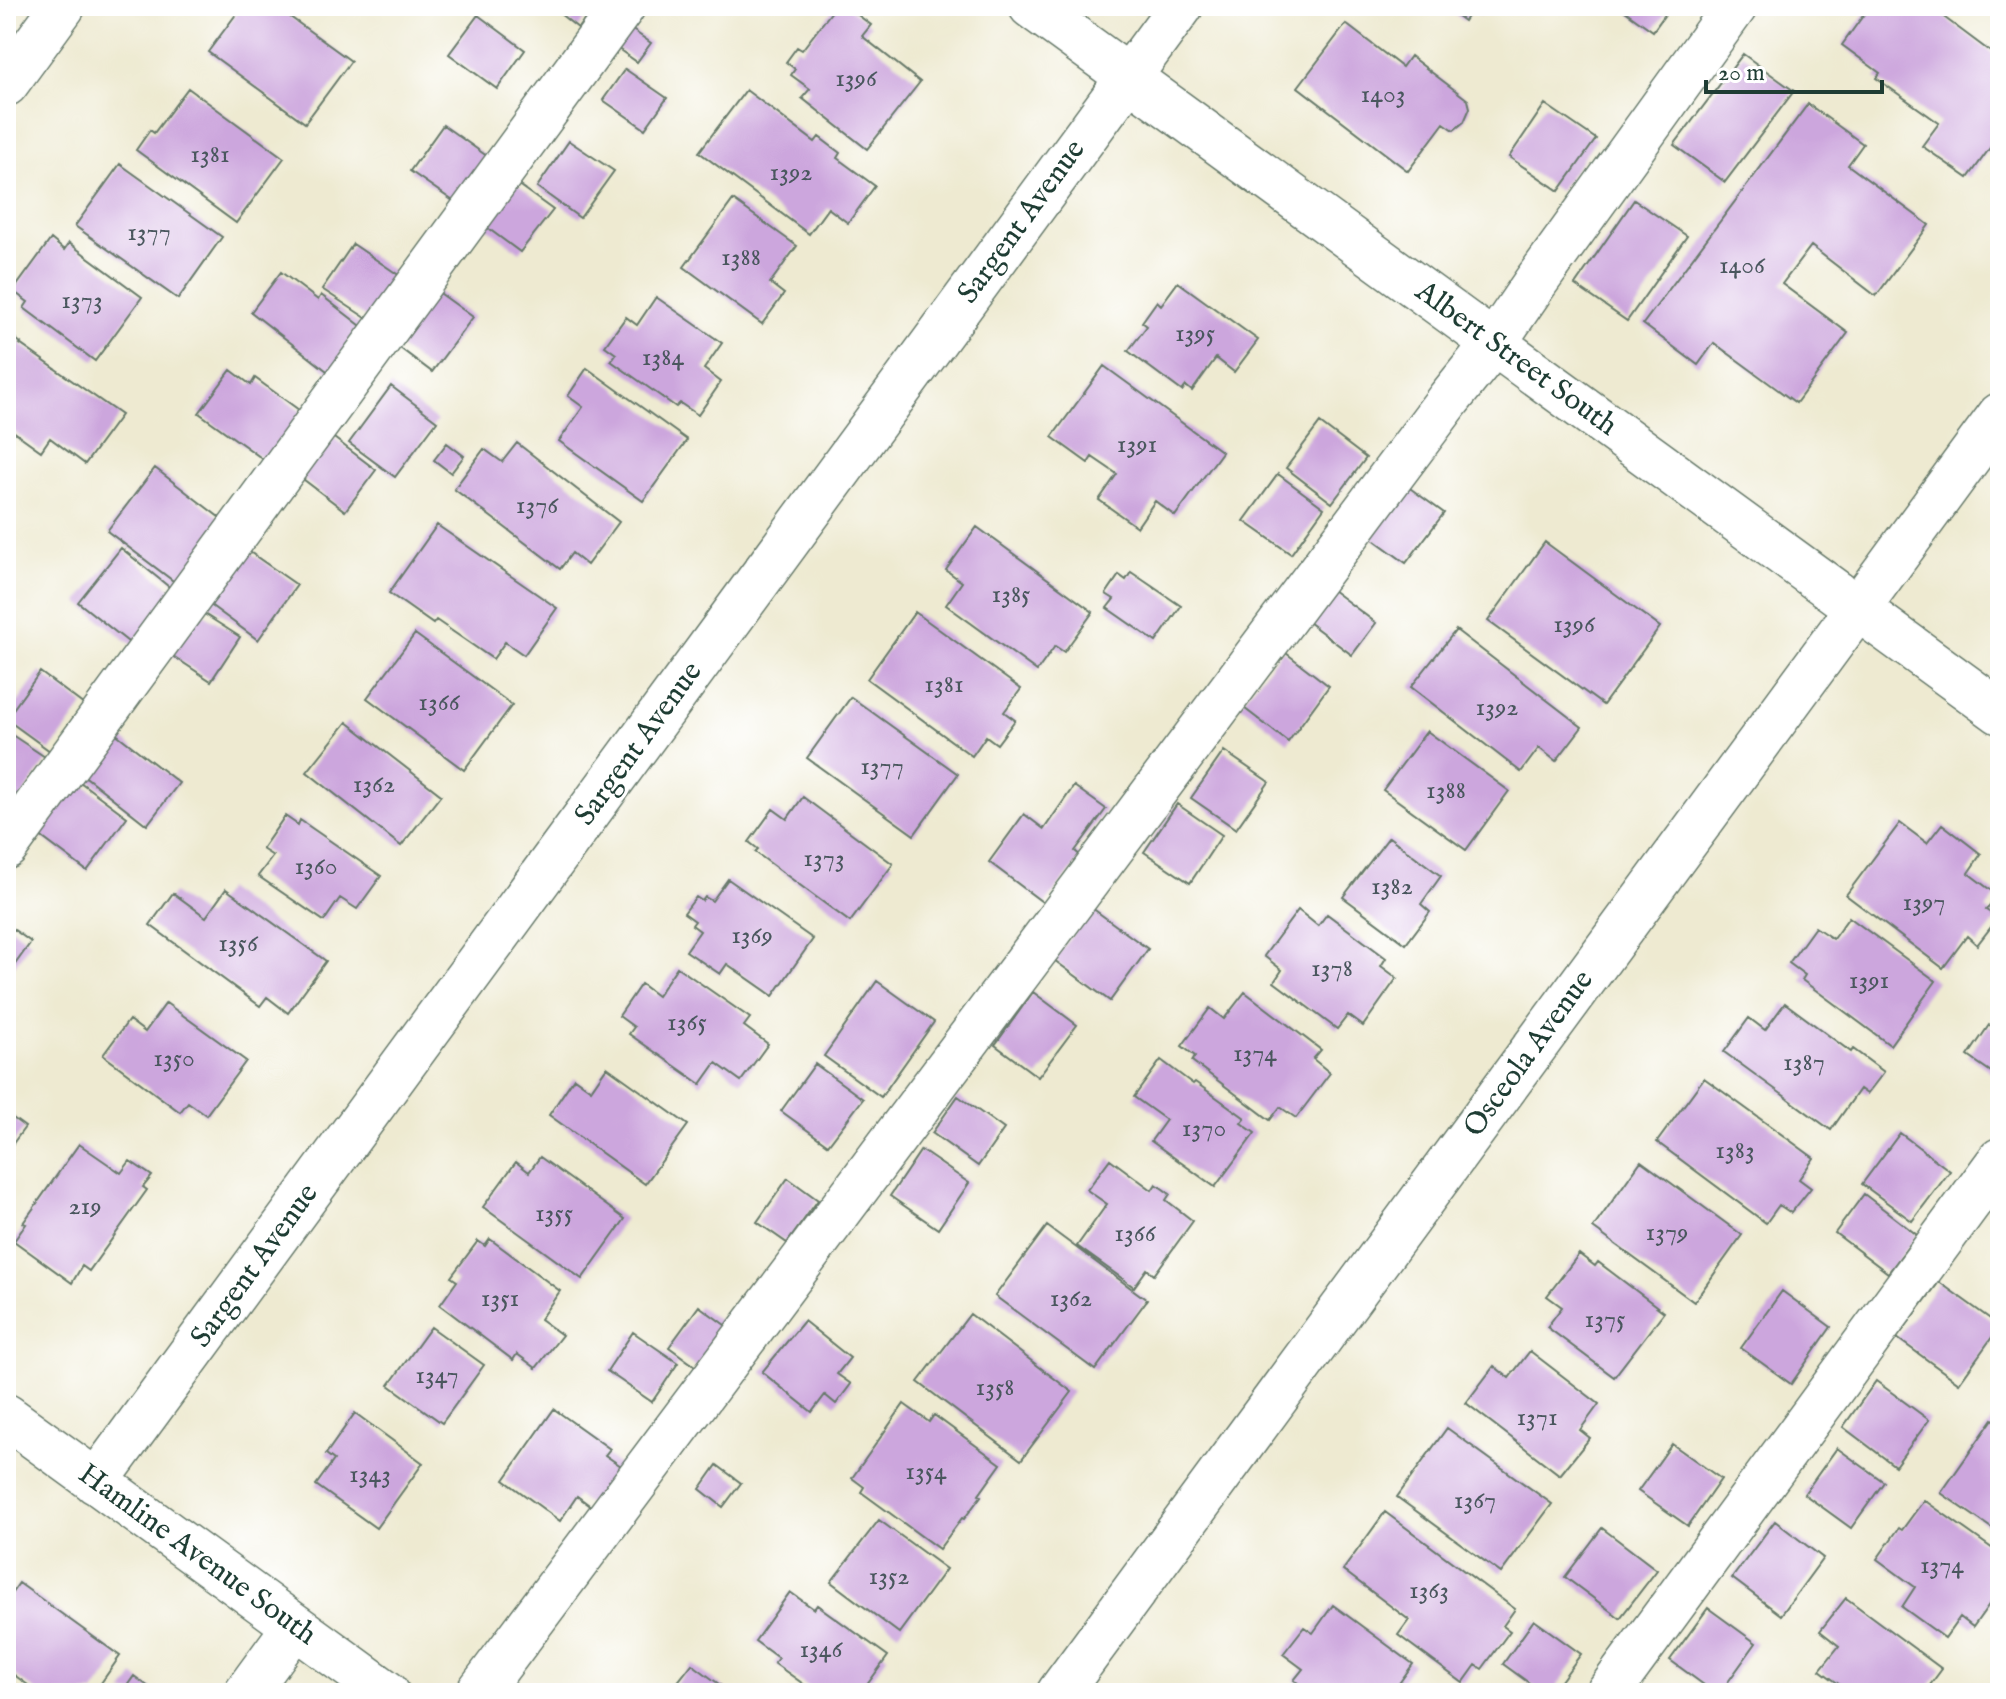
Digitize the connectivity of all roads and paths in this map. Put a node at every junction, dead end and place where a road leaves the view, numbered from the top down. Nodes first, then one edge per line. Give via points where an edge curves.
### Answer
1 (63, 6) edge
2 (623, 6) edge
3 (1031, 6) edge
4 (1181, 6) edge
5 (1735, 6) edge
6 (1128, 76) junction
7 (6, 84) edge
8 (1494, 343) junction
9 (2000, 415) edge
10 (1857, 608) junction
11 (2000, 712) edge
12 (6, 847) edge
13 (2000, 1160) edge
14 (6, 1416) edge
15 (96, 1482) junction
16 (295, 1626) junction
17 (246, 1693) edge
18 (387, 1693) edge
19 (478, 1693) edge
20 (1059, 1693) edge
21 (1608, 1693) edge

1 - 7 street
2 - 12 street
3 - 6 street, Albert Street South
4 - 6 street, Sargent Avenue
5 - 8 street
6 - 8 street, Albert Street South
6 - 15 street, Sargent Avenue
8 - 10 street, Albert Street South
8 - 19 street
9 - 10 street, Osceola Avenue
10 - 11 street, Albert Street South
10 - 20 street, Osceola Avenue
13 - 21 street
14 - 15 street, Hamline Avenue South
15 - 16 street, Hamline Avenue South
16 - 17 street
16 - 18 street, Hamline Avenue South

